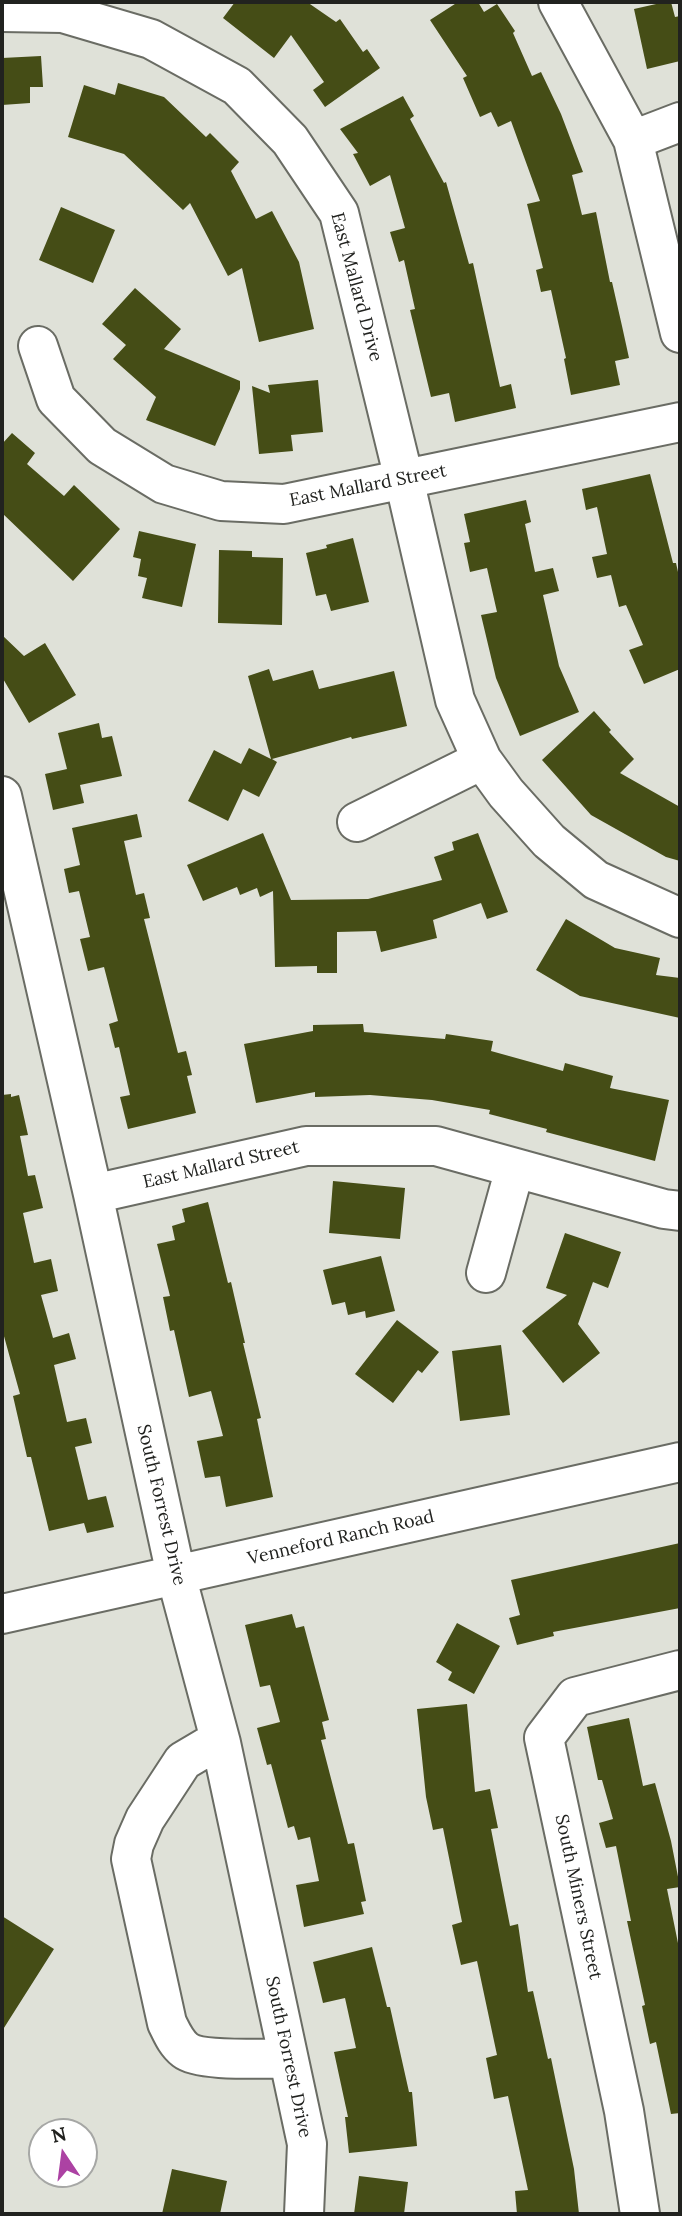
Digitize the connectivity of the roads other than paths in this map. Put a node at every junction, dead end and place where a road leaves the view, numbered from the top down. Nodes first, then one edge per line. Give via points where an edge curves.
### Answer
1 (558, 2) edge
2 (2, 12) edge
3 (680, 122) edge
4 (633, 140) junction
5 (680, 333) edge
6 (38, 346) dead end
7 (680, 422) edge
8 (404, 479) junction
9 (482, 760) junction
10 (2, 796) edge
11 (357, 822) dead end
12 (680, 918) edge
13 (515, 1168) junction
14 (93, 1194) junction
15 (680, 1211) edge
16 (486, 1273) dead end
17 (680, 1462) edge
18 (176, 1575) junction
19 (2, 1614) edge
20 (680, 1670) edge
21 (221, 1744) junction
22 (288, 2059) junction
23 (304, 2214) edge
24 (640, 2214) edge

1 - 4 street
2 - 8 street, East Mallard Drive via 63,13 151,39 237,86 290,140 339,213
3 - 4 street
4 - 5 street
6 - 8 street, East Mallard Street via 56,399 102,446 164,484 221,501 284,504
7 - 8 street, East Mallard Street
8 - 9 street, East Mallard Drive via 455,700
9 - 11 street
9 - 12 street, East Mallard Drive via 549,841 596,880
10 - 14 street, South Forrest Drive
13 - 14 street, East Mallard Street via 436,1146 306,1146
13 - 15 street, East Mallard Street
13 - 16 street
14 - 18 street, South Forrest Drive
17 - 18 street, Venneford Ranch Road
18 - 19 street, Venneford Ranch Road
18 - 21 street, South Forrest Drive
20 - 24 street, South Miners Street via 575,1697 544,1738 624,2111
21 - 22 street, South Forrest Drive
21 - 22 street via 183,1761 145,1819 131,1859 174,2038 187,2052 204,2057
22 - 23 street, South Forrest Drive via 307,2144

